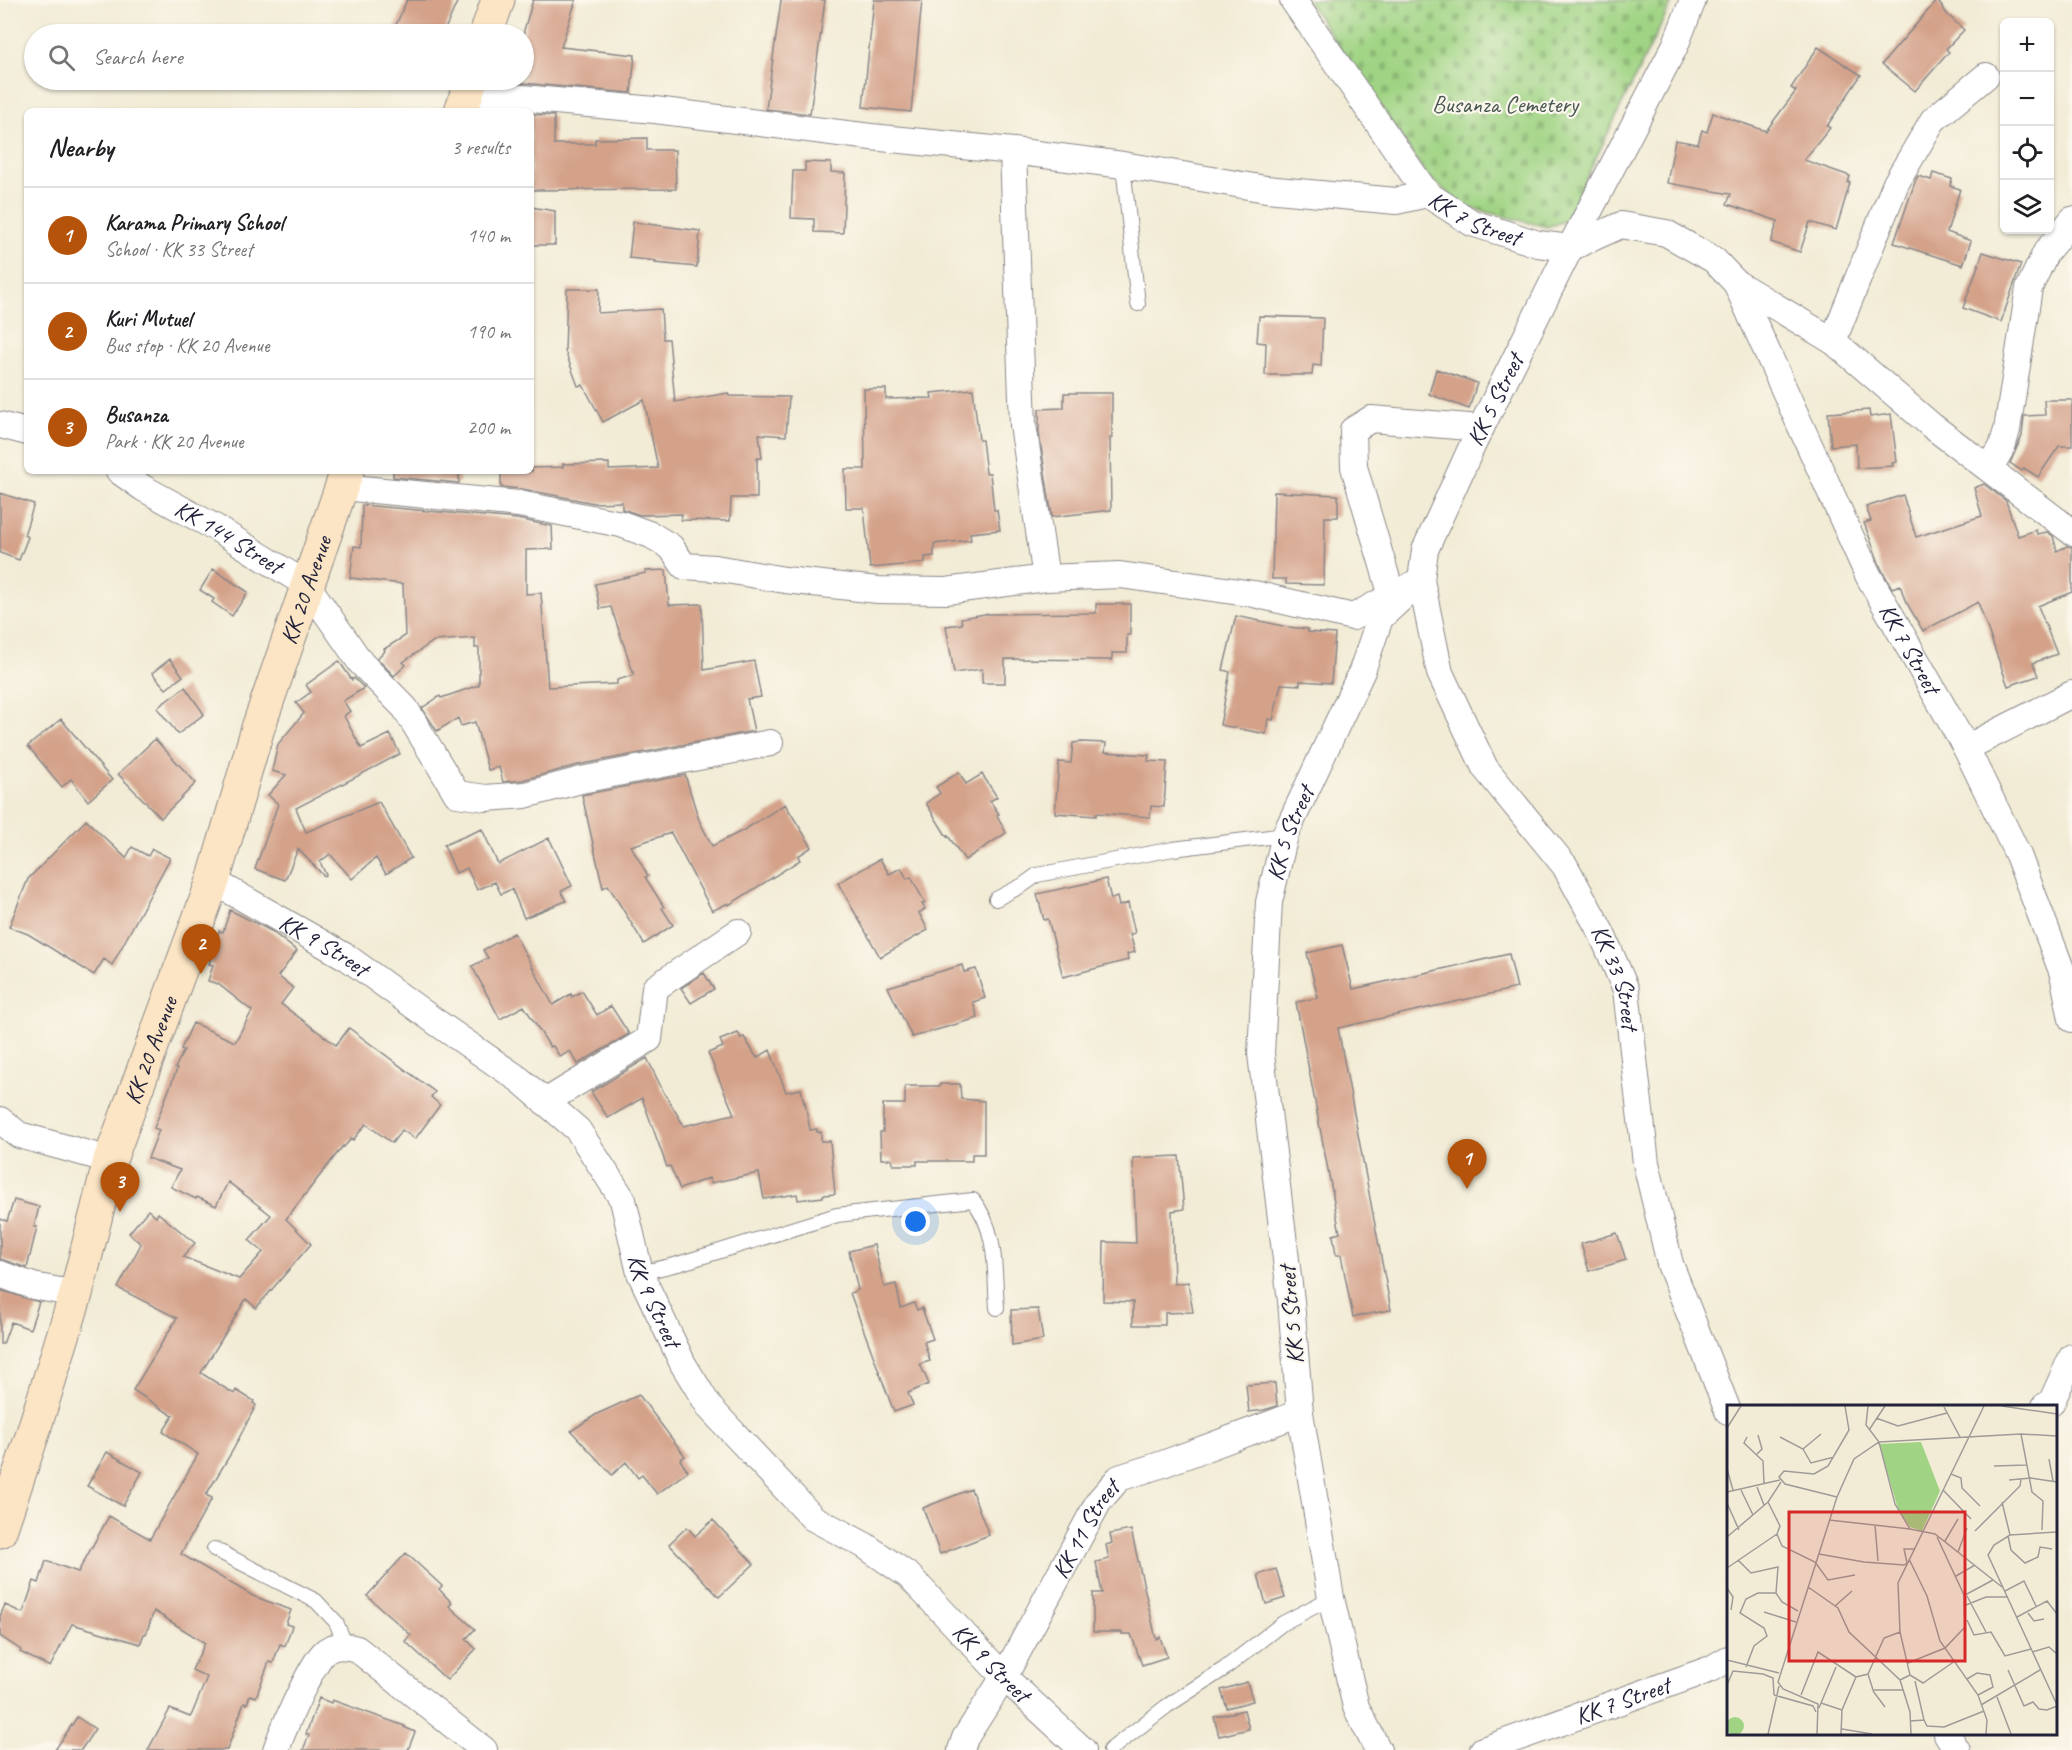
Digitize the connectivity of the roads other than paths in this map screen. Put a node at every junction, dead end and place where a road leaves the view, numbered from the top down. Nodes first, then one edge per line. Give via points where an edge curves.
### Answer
1 (498, 0) edge
2 (1293, 0) edge
3 (1693, 0) edge
4 (490, 24) edge
5 (1986, 76) dead end
6 (466, 94) edge
7 (1013, 151) junction
8 (1123, 165) junction
9 (1427, 194) junction
10 (2072, 220) edge
11 (1570, 248) junction
12 (1736, 283) junction
13 (1138, 304) dead end
14 (1833, 341) junction
15 (0, 425) edge
16 (1480, 428) junction
17 (24, 431) edge
18 (1990, 468) junction
19 (123, 474) edge
20 (345, 479) edge
21 (2072, 532) edge
22 (1046, 578) junction
23 (1421, 580) junction
24 (307, 585) junction
25 (1392, 596) junction
26 (2072, 694) edge
27 (770, 743) dead end
28 (1966, 748) junction
29 (1286, 835) junction
30 (213, 881) junction
31 (996, 899) dead end
32 (738, 932) dead end
33 (2067, 976) edge
34 (2072, 1019) edge
35 (545, 1101) junction
36 (0, 1120) edge
37 (110, 1160) junction
38 (640, 1273) junction
39 (0, 1274) edge
40 (76, 1294) junction
41 (997, 1308) dead end
42 (2072, 1357) edge
43 (2048, 1405) edge
44 (1727, 1409) edge
45 (1300, 1413) junction
46 (0, 1531) edge
47 (214, 1549) dead end
48 (1331, 1598) junction
49 (346, 1646) junction
50 (1727, 1660) edge
51 (1004, 1677) junction
52 (276, 1750) edge
53 (484, 1750) edge
54 (961, 1750) edge
55 (1083, 1750) edge
56 (1110, 1750) edge
57 (1378, 1750) edge
58 (1483, 1750) edge

1 - 4 main road
2 - 9 street, KK 7 Street
3 - 11 street, KK 5 Street via 1675,46
5 - 14 street via 1933,120 1896,183
6 - 7 street via 654,110
7 - 8 street
7 - 22 street via 1023,424
8 - 9 street via 1266,189 1396,201
8 - 13 lane
9 - 11 street, KK 7 Street via 1472,223 1538,244
10 - 18 street via 2046,252 2029,288 2007,430
11 - 12 street, KK 7 Street via 1621,225 1666,233 1714,260
11 - 16 street, KK 5 Street
12 - 14 street, KK 7 Street
12 - 28 street, KK 7 Street via 1868,575
14 - 18 street, KK 7 Street via 1932,426
15 - 17 street
16 - 23 street, KK 5 Street via 1425,550
16 - 25 street via 1371,419 1353,430 1354,467
18 - 21 street, KK 7 Street
19 - 24 street, KK 144 Street
20 - 22 street via 519,504 621,524 670,547 684,566 878,590 946,591
20 - 24 main road, KK 20 Avenue
22 - 25 street via 1120,575 1254,594 1353,617
23 - 25 street
23 - 29 street, KK 5 Street via 1380,618 1362,671
23 - 44 street, KK 33 Street via 1440,673 1485,768 1565,866 1602,934 1626,990 1646,1162 1670,1264
24 - 27 street via 361,663 405,708 457,794 486,798 525,795 580,780
24 - 30 main road, KK 20 Avenue via 258,728
26 - 28 street
28 - 33 street, KK 7 Street via 2019,855
29 - 31 lane via 1173,849 1037,874
29 - 45 street, KK 5 Street via 1269,902 1261,1054 1291,1301
30 - 35 street, KK 9 Street via 348,958
30 - 37 main road, KK 20 Avenue
32 - 35 street via 655,988 649,1039
33 - 34 street, KK 7 Street
35 - 38 street, KK 9 Street via 578,1130 622,1200
36 - 37 street via 19,1135
37 - 40 main road, KK 20 Avenue
38 - 41 lane via 837,1215 973,1200 993,1239
38 - 51 street, KK 9 Street via 683,1364 710,1408 813,1518 864,1545 909,1576
39 - 40 street via 33,1286
40 - 46 main road, KK 20 Avenue
42 - 43 street
45 - 48 street, KK 5 Street
45 - 51 street, KK 11 Street via 1119,1478 1099,1501
47 - 49 lane via 316,1601 336,1622
48 - 56 lane via 1283,1623
48 - 57 street, KK 5 Street via 1356,1707
49 - 52 street via 319,1656
49 - 53 street via 357,1649
50 - 58 street, KK 7 Street via 1711,1669
51 - 54 street, KK 11 Street
51 - 55 street, KK 9 Street

